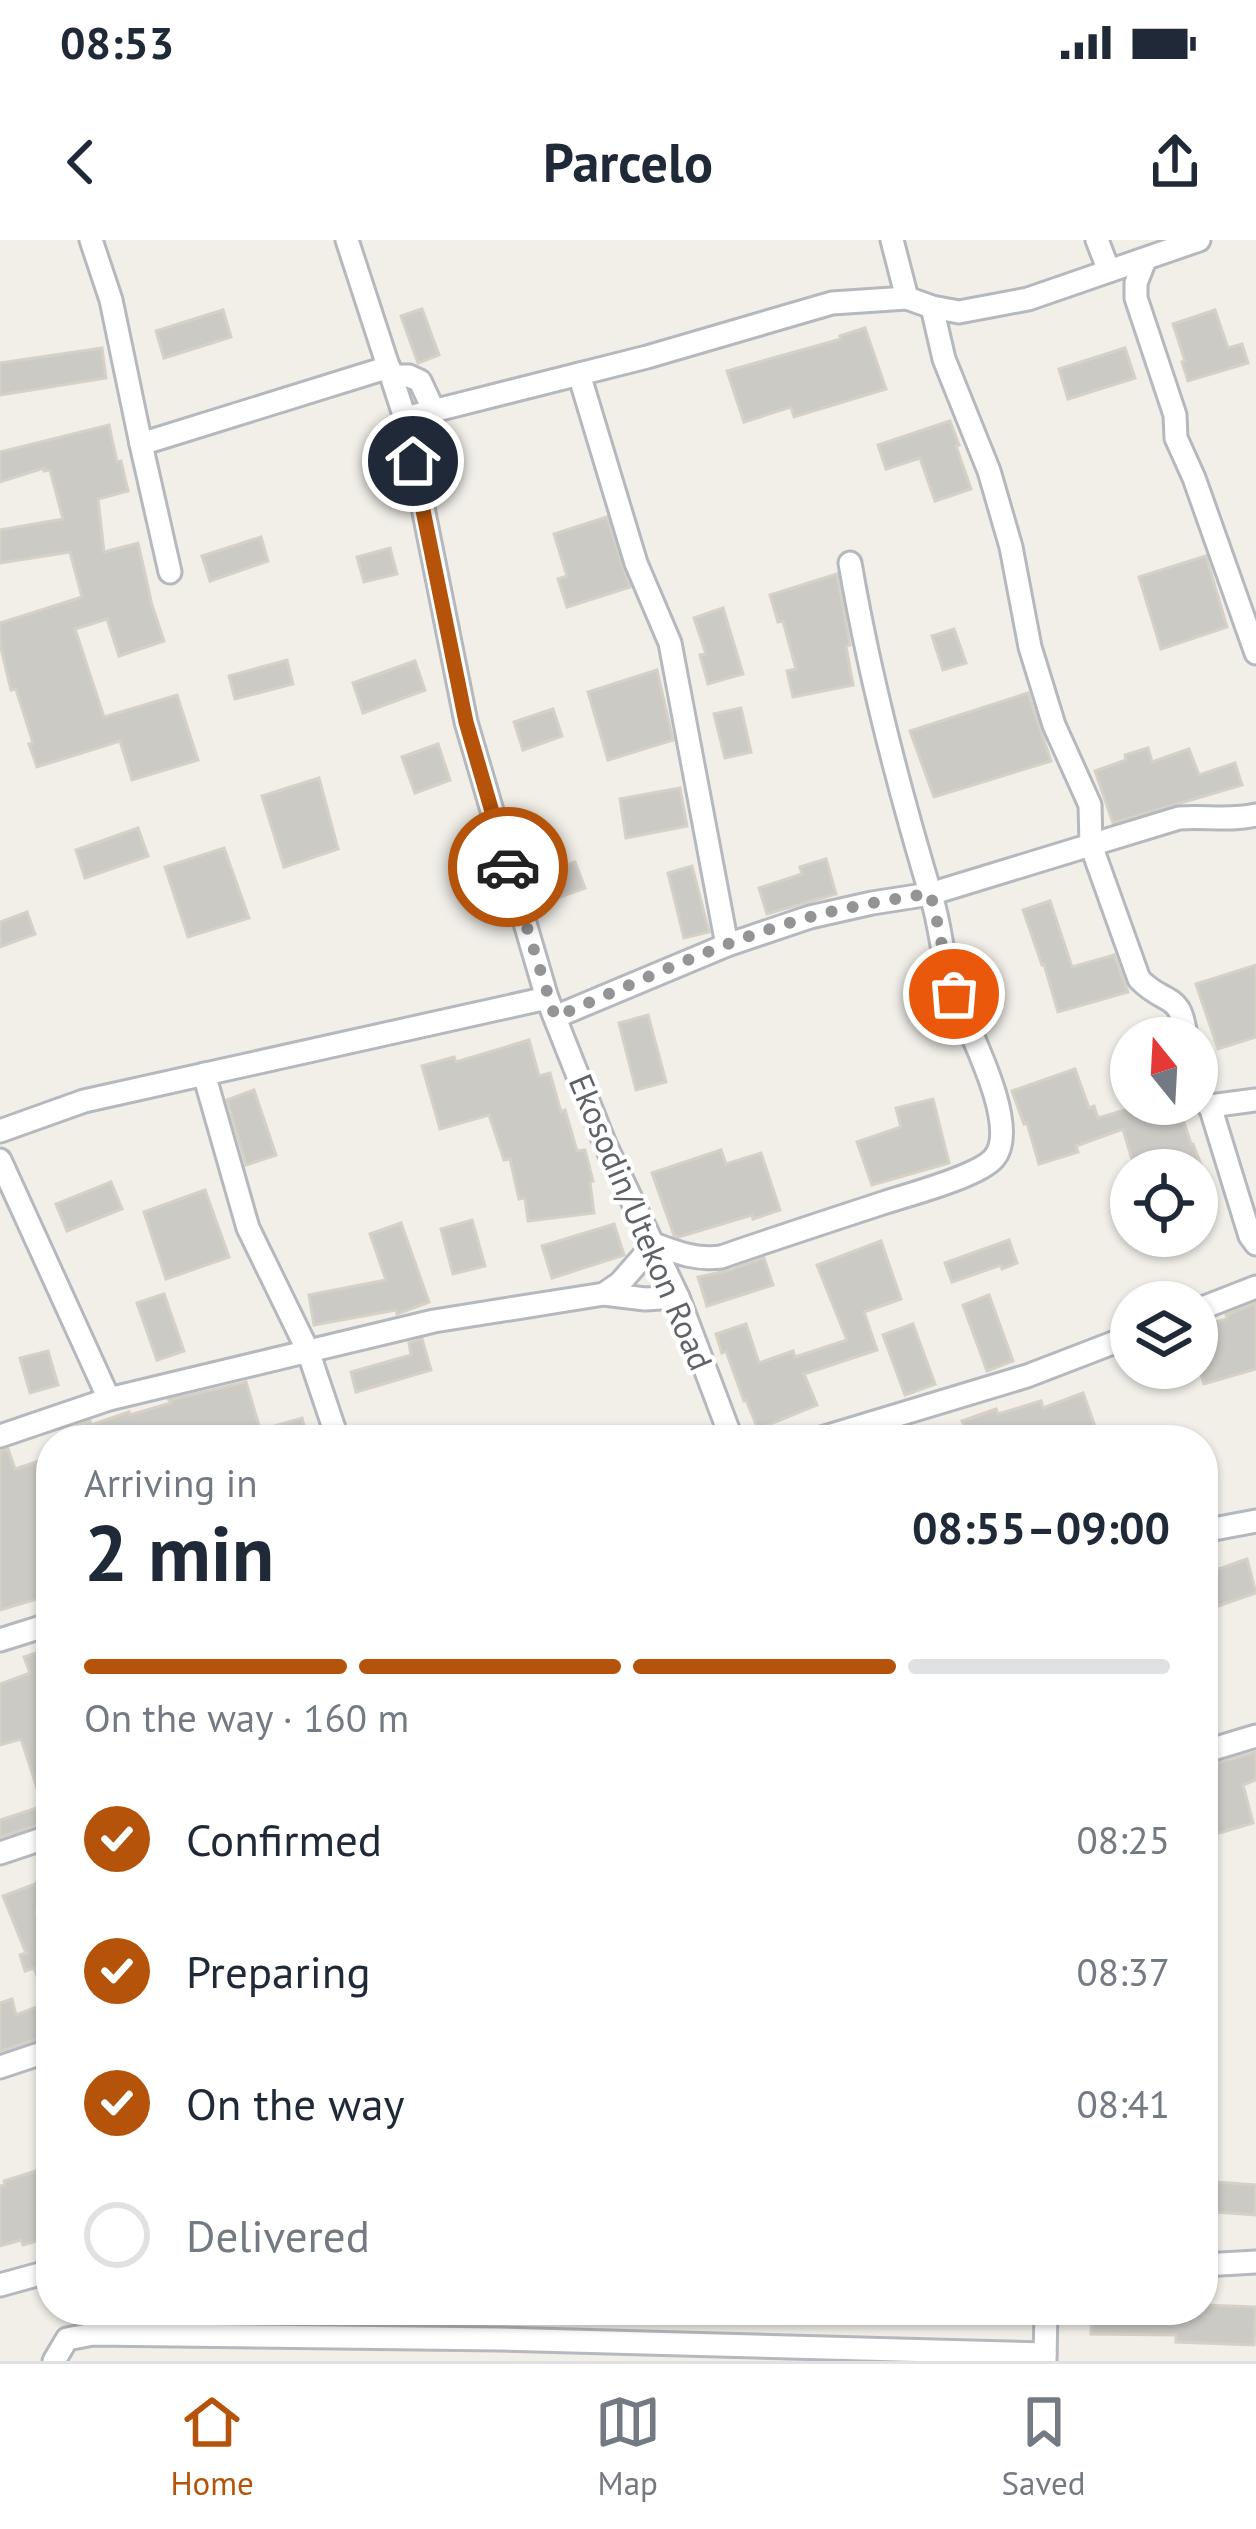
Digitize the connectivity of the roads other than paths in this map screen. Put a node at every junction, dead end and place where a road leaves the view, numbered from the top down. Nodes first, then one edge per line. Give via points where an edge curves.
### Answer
1 (92, 240) edge
2 (347, 240) edge
3 (892, 240) edge
4 (1097, 240) edge
5 (1199, 240) edge
6 (1145, 260) junction
7 (1105, 273) junction
8 (907, 298) junction
9 (1136, 298) junction
10 (932, 307) junction
11 (391, 372) junction
12 (579, 374) junction
13 (433, 409) junction
14 (405, 418) junction
15 (141, 444) junction
16 (850, 563) dead end
17 (170, 572) dead end
18 (1256, 653) edge
19 (1256, 815) edge
20 (1091, 845) junction
21 (930, 893) junction
22 (727, 945) junction
23 (551, 1008) junction
24 (1184, 1017) edge
25 (204, 1074) junction
26 (1218, 1100) edge
27 (1256, 1100) edge
28 (1212, 1125) edge
29 (0, 1131) edge
30 (0, 1160) edge
31 (654, 1244) junction
32 (1256, 1244) edge
33 (1256, 1287) edge
34 (604, 1294) junction
35 (678, 1297) junction
36 (1218, 1302) edge
37 (1110, 1344) edge
38 (308, 1351) junction
39 (109, 1399) junction
40 (333, 1425) edge
41 (726, 1425) edge
42 (865, 1425) edge
43 (0, 1436) edge
44 (1256, 1521) edge
45 (1218, 1528) edge
46 (36, 1629) edge
47 (0, 1640) edge
48 (1256, 1736) edge
49 (1218, 1747) edge
50 (36, 1841) edge
51 (0, 1853) edge
52 (36, 2055) edge
53 (0, 2067) edge
54 (1256, 2262) edge
55 (1218, 2265) edge
56 (36, 2275) edge
57 (0, 2285) edge
58 (1046, 2325) edge
59 (499, 2350) edge
60 (1045, 2358) edge
61 (54, 2361) edge

1 - 15 street
2 - 11 street, Ekosodin/Utekon Road
3 - 8 street
4 - 7 street
5 - 6 street
6 - 7 street
6 - 9 street
7 - 9 street
7 - 10 street via 978,310
8 - 10 street
8 - 12 street via 832,303
9 - 18 street via 1176,438
10 - 20 street via 1011,548 1054,725 1090,805
11 - 13 street via 420,381
11 - 14 street, Ekosodin/Utekon Road
11 - 15 street
12 - 13 street
12 - 22 street via 636,563 670,643
13 - 14 street
14 - 23 street, Ekosodin/Utekon Road via 466,722
15 - 17 street
16 - 21 street via 896,781
19 - 20 street via 1179,818
20 - 21 street
20 - 24 street via 1139,980
21 - 22 street via 810,917
21 - 31 street via 945,966 1002,1124 992,1161 722,1256 688,1257
22 - 23 street
23 - 25 street
23 - 31 street, Ekosodin/Utekon Road
25 - 29 street via 83,1101
25 - 38 street via 248,1228
26 - 27 street
28 - 32 street
30 - 39 street
31 - 34 street
31 - 35 street, Ekosodin/Utekon Road
33 - 36 street
34 - 35 street
34 - 38 street
35 - 41 street, Ekosodin/Utekon Road
37 - 42 street
38 - 39 street
38 - 40 street
39 - 43 street
44 - 45 street
46 - 47 street
48 - 49 street
50 - 51 street
52 - 53 street
54 - 55 street
56 - 57 street
58 - 60 street
59 - 60 street
59 - 61 street via 93,2334 67,2338

